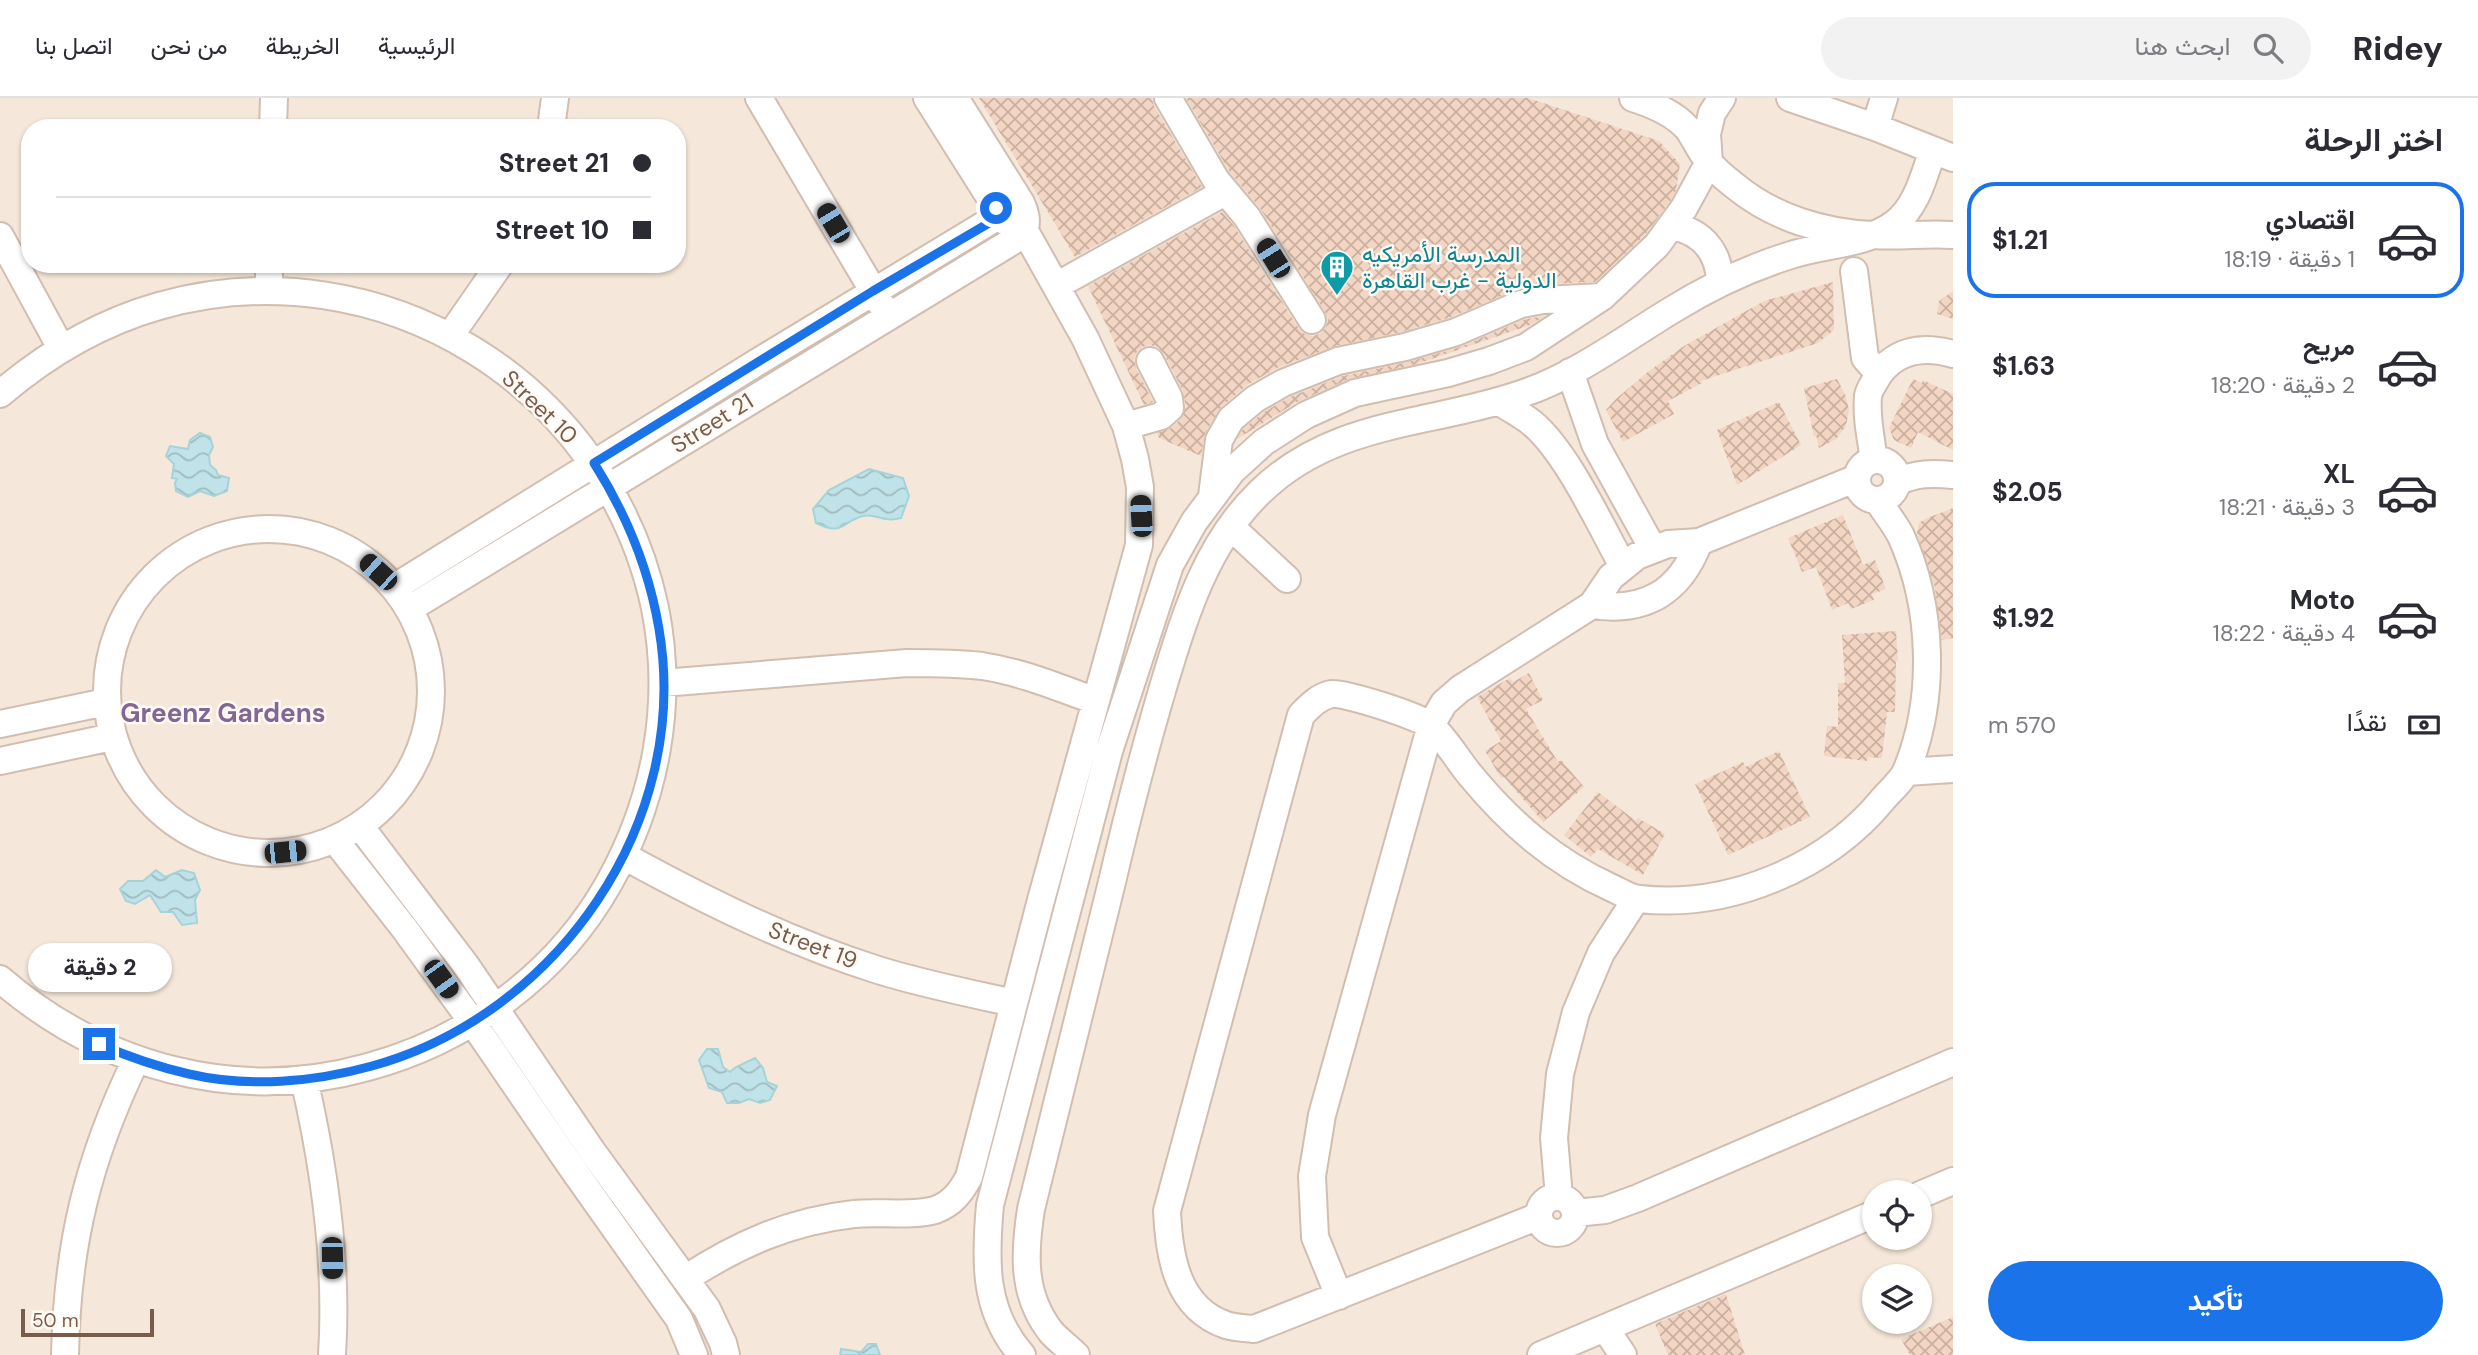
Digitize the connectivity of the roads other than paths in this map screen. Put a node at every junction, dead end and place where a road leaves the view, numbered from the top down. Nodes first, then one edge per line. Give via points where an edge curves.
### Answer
1 (274, 98) edge
2 (555, 98) edge
3 (759, 98) edge
4 (927, 98) edge
5 (955, 98) edge
6 (1168, 98) edge
7 (1633, 98) edge
8 (1722, 98) edge
9 (1884, 98) edge
10 (1794, 99) edge
11 (273, 119) edge
12 (552, 119) edge
13 (1875, 127) junction
14 (1943, 154) edge
15 (1709, 162) junction
16 (1225, 192) junction
17 (990, 221) junction
18 (1672, 226) junction
19 (1020, 235) junction
20 (1875, 235) junction
21 (1953, 235) edge
22 (0, 236) edge
23 (1854, 271) dead end
24 (269, 273) edge
25 (494, 273) edge
26 (1720, 282) junction
27 (1056, 286) junction
28 (269, 291) junction
29 (873, 291) junction
30 (1602, 297) junction
31 (888, 316) junction
32 (1312, 320) dead end
33 (450, 336) junction
34 (61, 348) junction
35 (1953, 354) edge
36 (1150, 361) dead end
37 (1882, 368) junction
38 (1570, 372) junction
39 (0, 394) edge
40 (1500, 402) junction
41 (1126, 426) junction
42 (594, 463) junction
43 (1607, 464) junction
44 (1866, 469) junction
45 (1953, 475) edge
46 (1576, 482) junction
47 (1897, 482) junction
48 (609, 487) junction
49 (1212, 496) junction
50 (1878, 501) junction
51 (1231, 527) junction
52 (1699, 542) junction
53 (1653, 549) junction
54 (1623, 566) junction
55 (1287, 579) dead end
56 (402, 598) junction
57 (1592, 605) junction
58 (663, 683) junction
59 (1096, 701) junction
60 (106, 702) junction
61 (0, 724) edge
62 (1431, 725) junction
63 (112, 737) junction
64 (0, 761) edge
65 (1953, 769) edge
66 (1906, 772) junction
67 (360, 826) junction
68 (335, 839) junction
69 (624, 856) junction
70 (1636, 899) junction
71 (0, 979) edge
72 (1043, 998) junction
73 (1014, 1003) junction
74 (1081, 1006) junction
75 (496, 1008) junction
76 (473, 1023) junction
77 (136, 1060) junction
78 (1953, 1062) edge
79 (304, 1079) junction
80 (1953, 1181) edge
81 (1932, 1190) edge
82 (1567, 1205) junction
83 (1862, 1219) edge
84 (685, 1279) junction
85 (1339, 1296) junction
86 (1605, 1328) junction
87 (65, 1355) edge
88 (332, 1355) edge
89 (694, 1355) edge
90 (726, 1355) edge
91 (1021, 1355) edge
92 (1076, 1355) edge
93 (1541, 1355) edge
94 (1623, 1355) edge

1 - 11 street
2 - 12 street
3 - 29 street
4 - 17 street via 995,204
5 - 19 street via 1021,203 1026,221
6 - 16 street
7 - 15 street via 1664,111 1687,128
8 - 15 street via 1707,134
9 - 13 street
10 - 13 street
13 - 14 street
14 - 20 street via 1897,222
15 - 18 street
15 - 20 street via 1768,208 1802,223
16 - 27 street
16 - 32 street via 1247,217
17 - 19 street
17 - 29 street, Street 21
18 - 26 street via 1704,240 1717,259
18 - 30 street
19 - 27 street
19 - 31 street, Street 21
20 - 21 street
20 - 26 street via 1791,254
22 - 34 street
23 - 37 street via 1865,358
24 - 28 street
25 - 33 street
26 - 38 street
27 - 41 street
28 - 33 street, Street 10 via 362,303
28 - 34 street, Street 10 via 161,305
29 - 31 street
29 - 42 street, Street 21
30 - 49 street via 1526,347 1448,373 1355,393 1306,415 1264,442
30 - 49 street via 1521,304 1456,332 1338,361 1283,383 1231,419 1219,440
31 - 48 street, Street 21
33 - 42 street, Street 10 via 494,362 534,394
34 - 39 street, Street 10
35 - 37 street via 1908,351
36 - 41 street via 1170,408 1161,416
37 - 44 street via 1868,393
38 - 40 street
38 - 43 street via 1595,444
40 - 46 street via 1532,423
40 - 51 street via 1362,432 1320,449 1259,493
41 - 59 street via 1140,487 1139,545
42 - 48 street, Street 10
42 - 56 street, Street 21
43 - 46 street
43 - 53 street
44 - 47 street via 1884,461 1896,473
44 - 50 street via 1857,486 1862,494
44 - 52 street
45 - 47 street via 1913,475
46 - 54 street
47 - 50 street via 1887,498
48 - 56 street, Street 21
48 - 58 street, Street 10 via 649,581 660,632
49 - 72 street via 1170,565 1152,616 1109,751
50 - 66 street via 1900,535 1916,581 1925,628 1926,677 1920,724
51 - 55 street
51 - 74 street via 1201,578 1184,621 1142,757
52 - 53 street
52 - 57 street via 1692,561 1666,591 1631,607
53 - 54 street
54 - 57 street
56 - 60 street via 360,556 317,536 271,528 224,535 181,554 148,582 123,618 109,659
56 - 67 street via 427,654 431,703 420,750 396,793
57 - 62 street via 1460,689 1444,703
58 - 59 street via 946,662 1022,675
58 - 69 street, Street 10 via 651,781
59 - 73 street
60 - 61 street
60 - 63 street
62 - 70 street via 1498,809 1539,846 1586,876
62 - 85 street via 1322,1115 1312,1176 1315,1237
62 - 85 street via 1351,695 1332,694 1314,701 1301,715 1167,1212 1173,1266 1183,1292 1202,1312 1226,1325 1254,1329
63 - 64 street
63 - 68 street via 145,798 200,839 233,850 267,854 302,850
65 - 66 street
66 - 70 street via 1873,811 1834,846 1789,872 1740,891 1688,899
67 - 68 street
67 - 75 street
68 - 76 street
69 - 73 street, Street 19 via 749,921 813,947 892,974
69 - 75 street, Street 10 via 570,940
70 - 82 street via 1601,953 1572,1024 1560,1074 1554,1138
71 - 77 street, Street 10 via 30,1005 81,1036
72 - 74 street
72 - 91 street via 990,1205 985,1254 993,1303
73 - 84 street via 969,1177 950,1203 925,1212 857,1213 784,1228 749,1241
74 - 92 street via 1031,1209 1025,1255 1032,1301 1052,1332
75 - 76 street, Street 10
75 - 84 street
76 - 79 street, Street 10 via 392,1061
76 - 89 street via 679,1319
77 - 79 street, Street 10 via 214,1078
77 - 87 street via 114,1106 82,1203 69,1278
78 - 82 street via 1638,1198 1605,1210
79 - 88 street via 328,1213
80 - 81 street
82 - 85 street via 1548,1199 1539,1216
83 - 86 street
84 - 90 street via 708,1309
86 - 93 street
86 - 94 street

